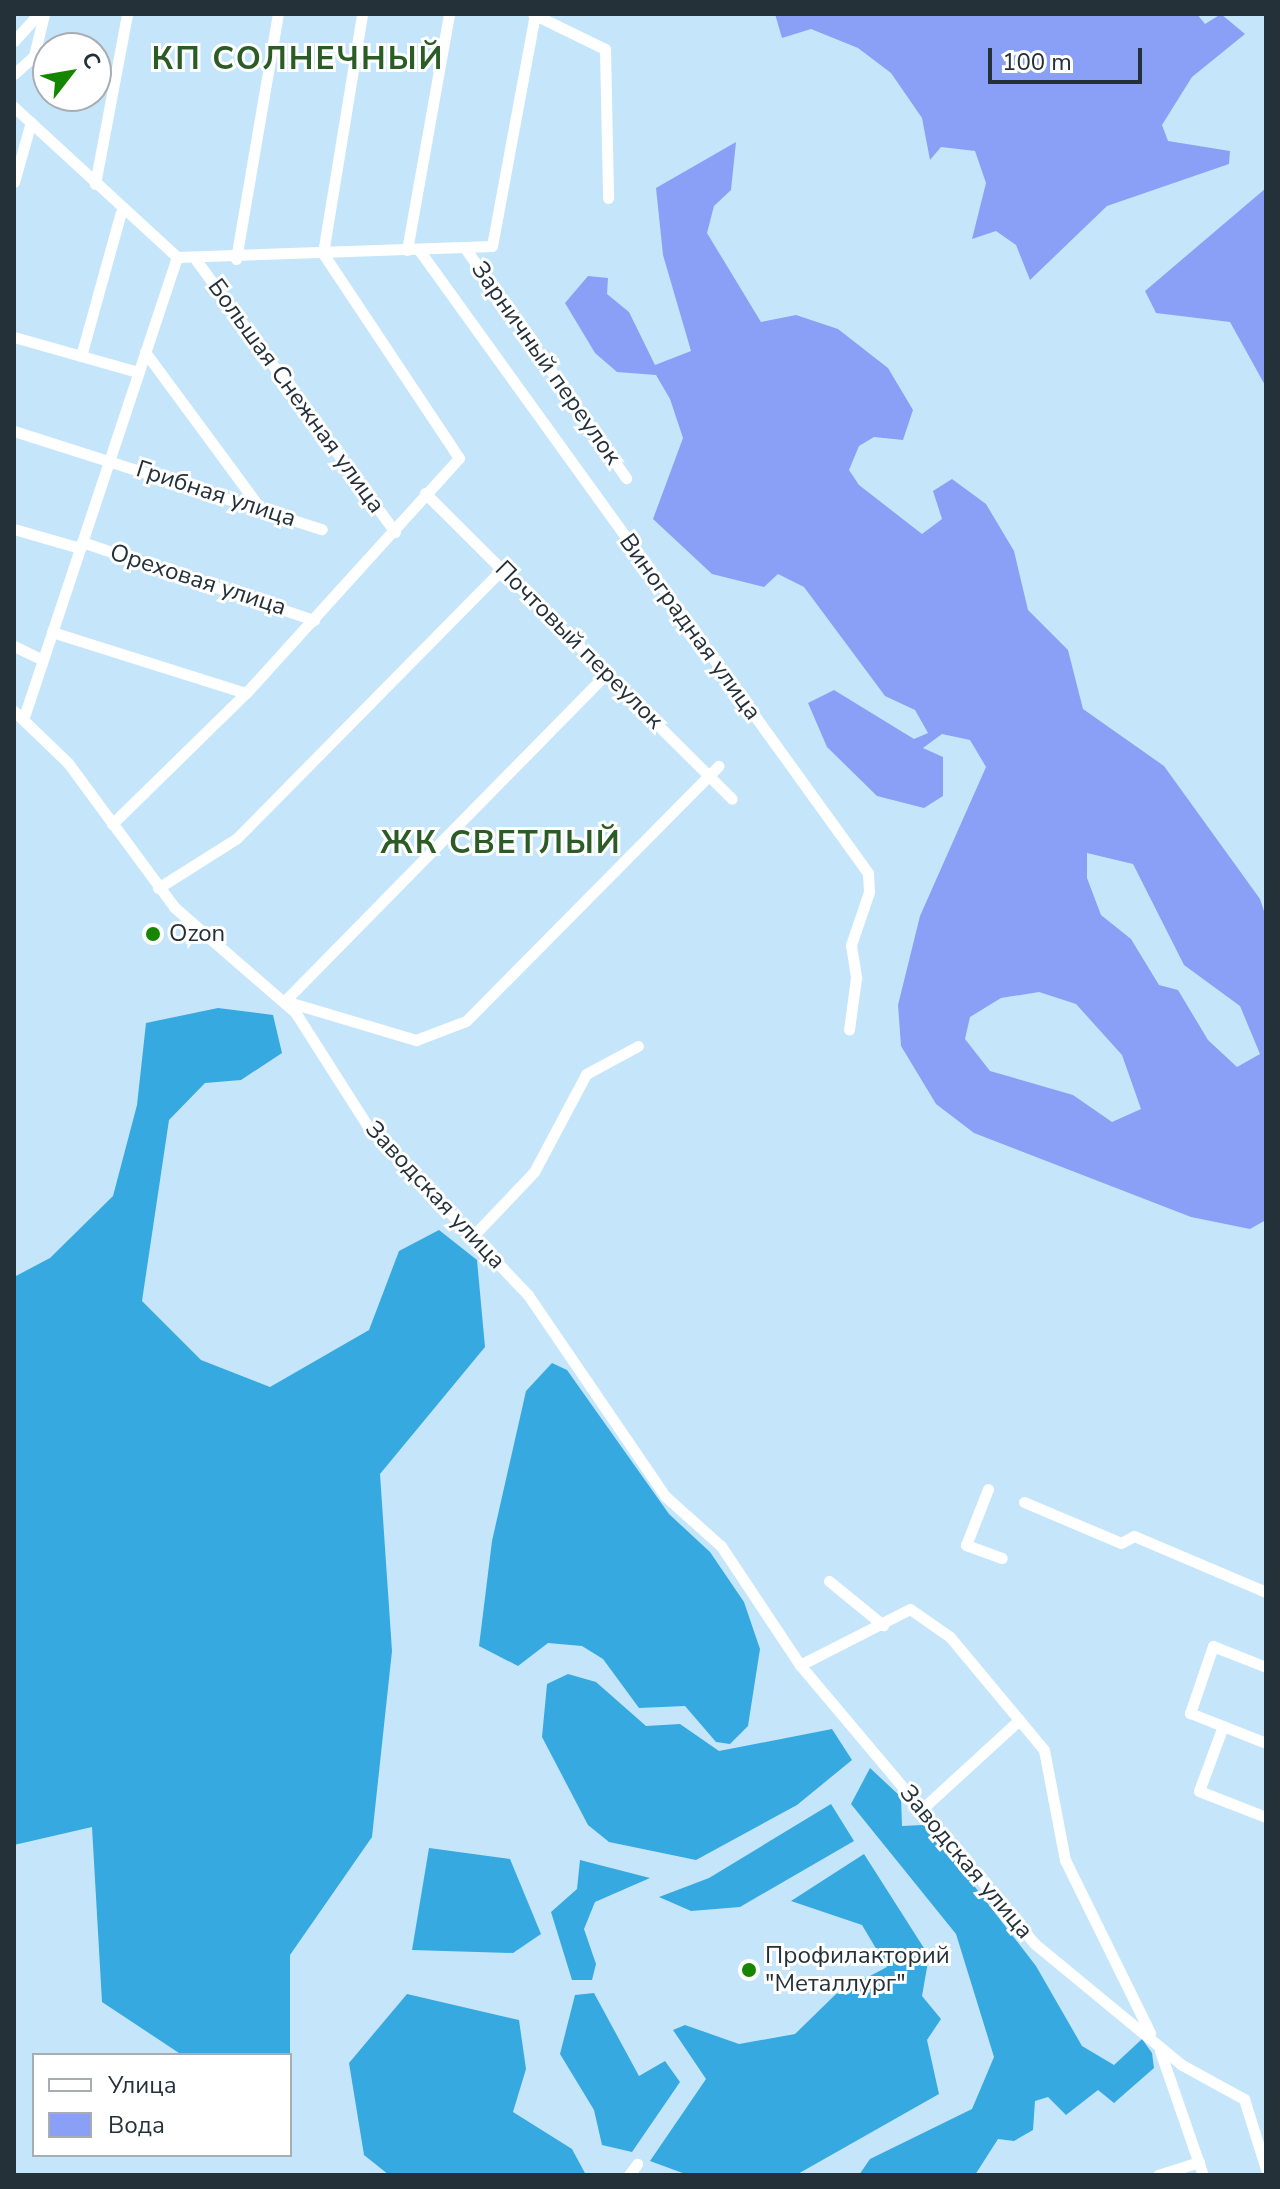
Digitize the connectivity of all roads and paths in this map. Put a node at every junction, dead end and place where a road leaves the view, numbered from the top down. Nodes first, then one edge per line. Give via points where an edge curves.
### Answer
1 (38, 14) edge
2 (44, 14) edge
3 (127, 14) edge
4 (278, 14) edge
5 (362, 14) edge
6 (449, 14) edge
7 (534, 14) edge
8 (14, 41) edge
9 (14, 74) edge
10 (14, 107) edge
11 (31, 122) junction
12 (14, 182) edge
13 (95, 184) junction
14 (608, 198) dead end
15 (121, 212) junction
16 (465, 248) junction
17 (413, 250) junction
18 (323, 253) junction
19 (177, 257) junction
20 (236, 259) junction
21 (196, 260) junction
22 (14, 337) edge
23 (145, 352) junction
24 (81, 356) junction
25 (138, 372) junction
26 (14, 431) edge
27 (110, 460) junction
28 (626, 478) dead end
29 (425, 493) junction
30 (258, 505) junction
31 (14, 529) edge
32 (322, 529) dead end
33 (395, 532) junction
34 (81, 545) junction
35 (503, 568) junction
36 (314, 620) junction
37 (52, 632) junction
38 (14, 646) edge
39 (41, 659) junction
40 (607, 673) junction
41 (246, 693) junction
42 (19, 714) edge
43 (718, 766) dead end
44 (708, 776) junction
45 (732, 799) dead end
46 (112, 824) junction
47 (158, 888) junction
48 (285, 1001) junction
49 (849, 1030) dead end
50 (638, 1046) dead end
51 (473, 1236) junction
52 (988, 1489) dead end
53 (1024, 1502) dead end
54 (1002, 1558) dead end
55 (829, 1581) dead end
56 (1266, 1592) edge
57 (883, 1625) junction
58 (800, 1665) junction
59 (1266, 1667) edge
60 (1019, 1720) junction
61 (1223, 1726) junction
62 (1266, 1743) edge
63 (922, 1809) junction
64 (1266, 1817) edge
65 (1152, 2037) junction
66 (1199, 2162) junction
67 (637, 2164) dead end
68 (1266, 2169) edge
69 (629, 2175) edge
70 (1158, 2175) edge
71 (1203, 2175) edge

1 - 8 street
2 - 9 street via 34,56
3 - 13 street
4 - 20 street
5 - 18 street
6 - 17 street
7 - 14 street via 605,49
7 - 16 street via 492,246
10 - 11 street
11 - 12 street
11 - 13 street
13 - 15 street
15 - 19 street
15 - 24 street
16 - 17 street
16 - 28 street, Зарничный переулок
17 - 18 street
17 - 49 street, Виноградная улица via 868,873 851,945 856,978
18 - 20 street
18 - 29 street via 336,281 458,448 459,458
19 - 21 street
19 - 23 street
20 - 21 street
21 - 33 street, Большая Снежная улица
22 - 24 street
23 - 25 street
23 - 30 street
24 - 25 street
25 - 27 street
26 - 27 street, Грибная улица
27 - 30 street, Грибная улица
27 - 34 street
29 - 33 street
29 - 35 street, Почтовый переулок
30 - 32 street, Грибная улица
31 - 34 street, Ореховая улица
33 - 36 street
34 - 36 street, Ореховая улица
34 - 37 street
35 - 40 street, Почтовый переулок
35 - 47 street via 237,838
36 - 41 street
37 - 39 street
37 - 41 street
38 - 39 street
39 - 42 street
40 - 44 street, Почтовый переулок
40 - 48 street
41 - 46 street
42 - 46 street, Заводская улица
43 - 44 street
44 - 45 street, Почтовый переулок
44 - 48 street via 472,1017 416,1040
46 - 47 street, Заводская улица
47 - 48 street, Заводская улица
48 - 51 street, Заводская улица via 369,1128
50 - 51 street via 602,1059 586,1074 534,1172
51 - 58 street, Заводская улица via 537,1306 665,1496 721,1546
52 - 54 street via 966,1545
53 - 56 street via 1121,1543 1134,1536
55 - 57 street
57 - 58 street, Заводская улица
57 - 60 street, Заводская улица via 910,1609 924,1613
58 - 63 street, Заводская улица
59 - 61 street via 1213,1646 1190,1713
60 - 63 street
60 - 65 street, Заводская улица via 1049,1762 1068,1867
61 - 62 street
61 - 64 street via 1199,1791
63 - 65 street, Заводская улица via 1062,1973
65 - 66 street
65 - 68 street, Заводская улица via 1182,2065 1244,2099
66 - 70 street
66 - 71 street
67 - 69 street

